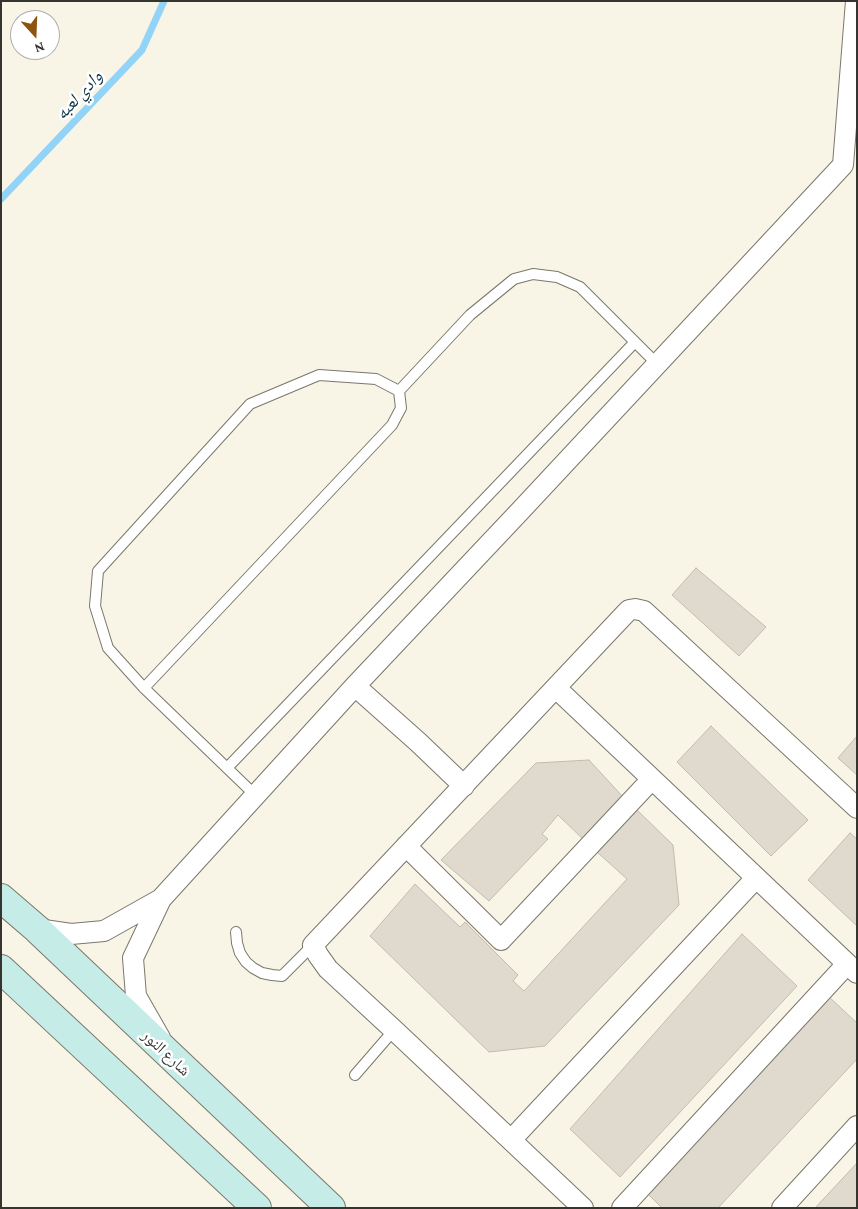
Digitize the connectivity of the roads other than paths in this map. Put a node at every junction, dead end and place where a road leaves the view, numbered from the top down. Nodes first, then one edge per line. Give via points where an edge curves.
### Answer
1 (856, 1) edge
2 (850, 165) edge
3 (635, 342) junction
4 (657, 364) junction
5 (399, 391) junction
6 (354, 686) junction
7 (144, 688) junction
8 (556, 688) junction
9 (227, 768) junction
10 (652, 779) junction
11 (464, 786) junction
12 (255, 795) junction
13 (857, 808) edge
14 (406, 846) junction
15 (756, 878) junction
16 (1, 898) edge
17 (161, 899) junction
18 (36, 929) junction
19 (236, 932) dead end
20 (313, 944) junction
21 (852, 968) edge
22 (1, 969) edge
23 (394, 1030) junction
24 (171, 1057) junction
25 (355, 1074) dead end
26 (857, 1126) edge
27 (511, 1140) junction
28 (257, 1208) edge
29 (331, 1208) edge
30 (583, 1208) edge
31 (622, 1208) edge
32 (782, 1208) edge

1 - 2 street
2 - 4 street
3 - 4 lane
3 - 5 lane via 580,287 557,277 533,274 514,279 470,315
3 - 9 lane
4 - 6 street
5 - 7 lane via 401,408 392,426
5 - 7 lane via 376,379 319,374 250,404 98,571 95,606 108,648
6 - 11 street
6 - 12 street
7 - 9 lane
8 - 10 street
8 - 11 street
8 - 13 street via 629,610 644,610
9 - 12 lane
10 - 14 street via 501,940
10 - 15 street
11 - 14 street
12 - 17 street
14 - 20 street
15 - 21 street
15 - 27 street
16 - 18 street, شارع النور
17 - 18 street via 104,931 71,934
17 - 24 street via 133,958 136,996
18 - 24 street, شارع النور
19 - 20 lane via 240,953 246,962 272,976 282,976
20 - 23 street via 328,969
21 - 31 street
22 - 28 street
23 - 25 lane
23 - 27 street
24 - 29 street, شارع النور
26 - 32 street
27 - 30 street

